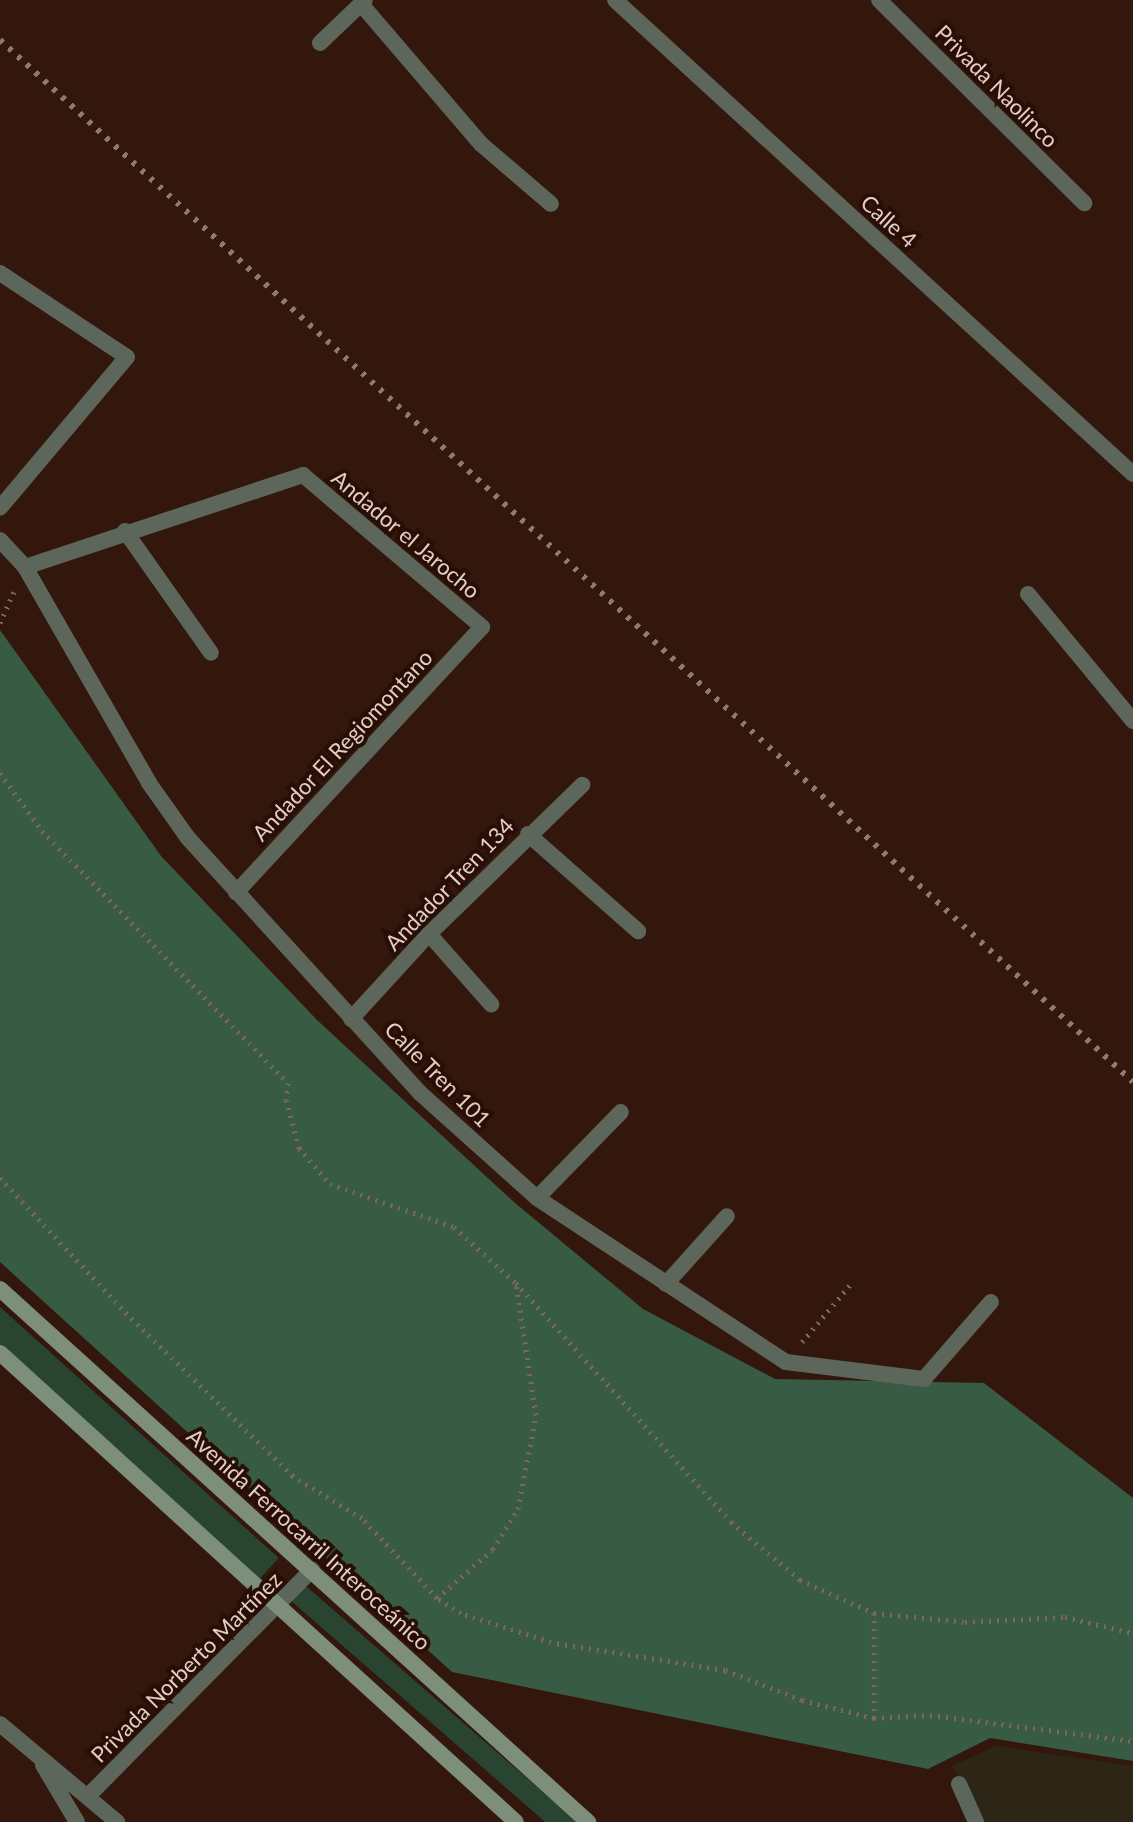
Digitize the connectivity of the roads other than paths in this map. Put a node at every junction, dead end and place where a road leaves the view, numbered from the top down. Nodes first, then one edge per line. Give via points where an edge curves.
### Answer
1 (615, 0) edge
2 (879, 0) edge
3 (363, 2) edge
4 (320, 43) dead end
5 (1084, 203) dead end
6 (551, 204) dead end
7 (0, 273) edge
8 (1133, 474) edge
9 (0, 508) edge
10 (125, 531) junction
11 (0, 540) edge
12 (25, 567) junction
13 (1028, 594) dead end
14 (482, 627) joint
15 (211, 653) dead end
16 (1133, 721) edge
17 (582, 785) dead end
18 (528, 834) junction
19 (236, 893) junction
20 (638, 931) dead end
21 (429, 934) junction
22 (491, 1004) dead end
23 (351, 1019) junction
24 (621, 1112) dead end
25 (537, 1198) junction
26 (727, 1216) dead end
27 (666, 1284) junction
28 (0, 1289) edge
29 (991, 1302) dead end
30 (0, 1353) edge
31 (312, 1570) junction
32 (280, 1607) junction
33 (0, 1724) edge
34 (42, 1763) junction
35 (959, 1784) dead end
36 (89, 1795) junction
37 (77, 1822) edge
38 (117, 1822) edge
39 (516, 1822) edge
40 (588, 1822) edge
41 (976, 1822) edge

1 - 8 street, Calle 4
2 - 5 street, Privada Naolinco
3 - 4 street
3 - 6 street via 481,144
7 - 9 street via 127,357
10 - 12 street
10 - 14 street, Andador el Jarocho via 303,475
10 - 15 street
11 - 12 street, Calle Tren 101
12 - 19 street, Calle Tren 101 via 149,783
13 - 16 street
14 - 19 street, Andador El Regiomontano
17 - 18 street, Andador Tren 134
18 - 20 street
18 - 21 street, Andador Tren 134
19 - 23 street, Calle Tren 101
21 - 22 street
21 - 23 street, Andador Tren 134
23 - 25 street, Calle Tren 101 via 420,1093
24 - 25 street
25 - 27 street, Calle Tren 101
26 - 27 street
27 - 29 street, Calle Tren 101 via 786,1362 924,1379
28 - 31 main road, Avenida Ferrocarril Interoceánico
30 - 32 main road
31 - 32 street, Privada Norberto Martínez
31 - 40 main road, Avenida Ferrocarril Interoceánico
32 - 36 street, Privada Norberto Martínez
32 - 39 main road
33 - 34 street
34 - 36 street
34 - 37 street
35 - 41 street
36 - 38 street

